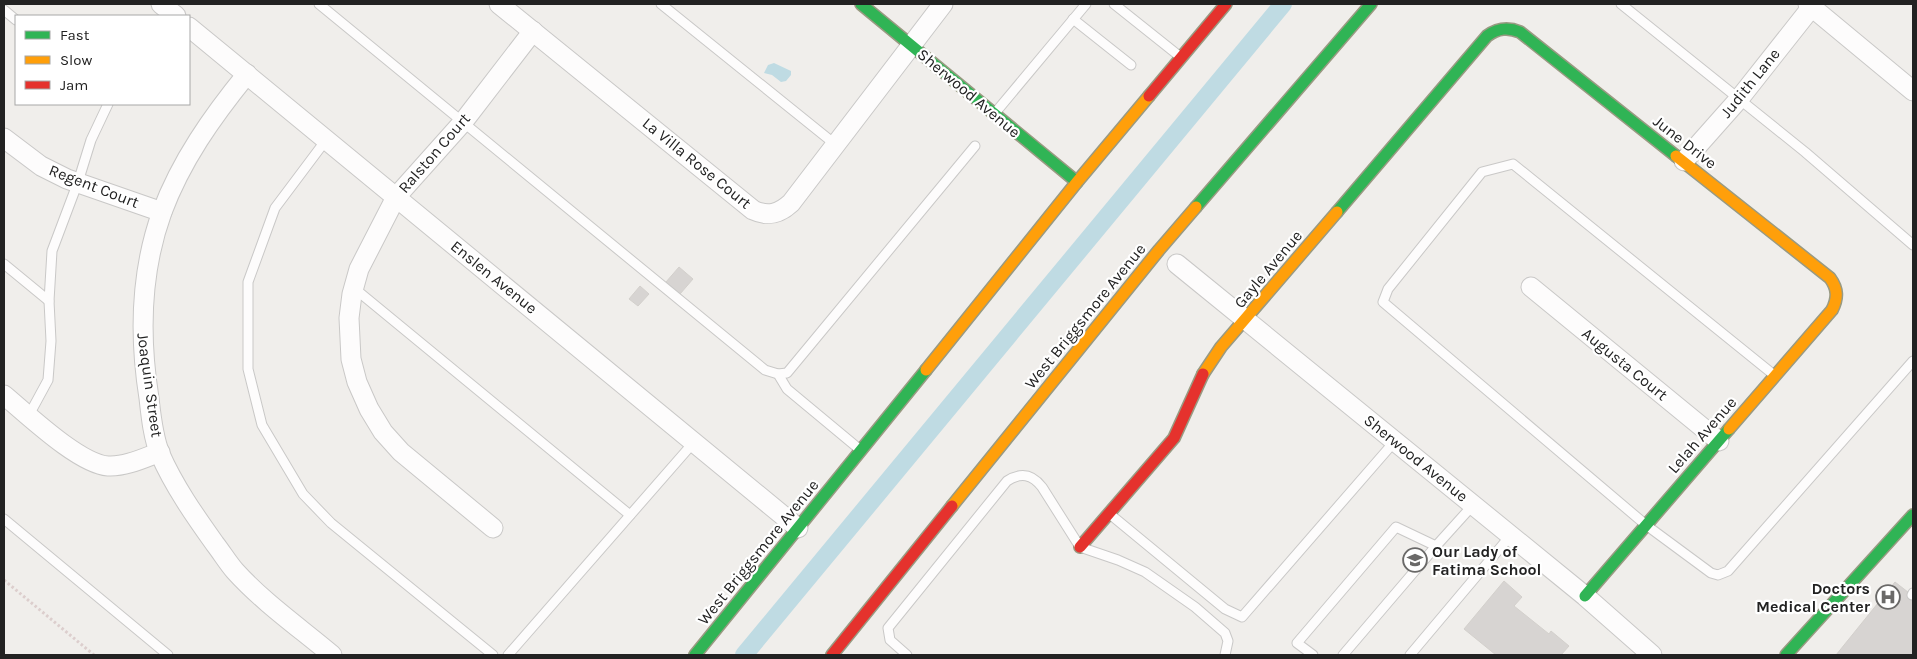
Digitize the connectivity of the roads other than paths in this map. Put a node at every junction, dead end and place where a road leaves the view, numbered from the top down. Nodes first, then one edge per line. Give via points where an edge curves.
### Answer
1 (161, 4) edge
2 (319, 4) edge
3 (499, 4) edge
4 (661, 4) edge
5 (861, 4) edge
6 (943, 4) edge
7 (1086, 4) edge
8 (1114, 4) edge
9 (1226, 4) edge
10 (1371, 4) edge
11 (1620, 4) edge
12 (1811, 5) edge
13 (4, 10) edge
14 (175, 15) edge
15 (15, 19) edge
16 (1073, 19) junction
17 (190, 28) edge
18 (1503, 28) joint
19 (533, 32) junction
20 (912, 46) junction
21 (1181, 58) junction
22 (1131, 65) dead end
23 (246, 74) junction
24 (1913, 91) edge
25 (1738, 99) junction
26 (108, 105) edge
27 (994, 113) junction
28 (463, 122) junction
29 (4, 138) edge
30 (326, 140) junction
31 (836, 145) junction
32 (975, 146) dead end
33 (1684, 161) junction
34 (78, 182) junction
35 (1078, 182) junction
36 (396, 197) junction
37 (162, 212) junction
38 (1913, 245) edge
39 (4, 264) edge
40 (1177, 264) dead end
41 (1530, 287) dead end
42 (354, 288) junction
43 (1837, 293) joint
44 (49, 301) junction
45 (1246, 320) junction
46 (1913, 361) edge
47 (778, 374) junction
48 (1775, 375) junction
49 (4, 395) edge
50 (29, 416) junction
51 (1395, 441) junction
52 (1719, 441) junction
53 (694, 442) junction
54 (861, 451) junction
55 (160, 452) junction
56 (1474, 505) junction
57 (1109, 513) junction
58 (1913, 515) edge
59 (630, 516) junction
60 (4, 520) edge
61 (1646, 525) junction
62 (493, 528) dead end
63 (798, 528) junction
64 (1511, 535) junction
65 (1436, 546) junction
66 (1080, 547) junction
67 (1585, 596) junction
68 (168, 655) edge
69 (332, 655) edge
70 (493, 655) edge
71 (508, 655) edge
72 (694, 655) edge
73 (832, 655) edge
74 (907, 655) edge
75 (1226, 655) edge
76 (1312, 655) edge
77 (1343, 655) edge
78 (1410, 655) edge
79 (1652, 655) edge
80 (1786, 655) edge

1 - 14 street
2 - 28 lane
3 - 19 street, La Villa Rose Court
4 - 31 lane
5 - 20 street, Sherwood Avenue
6 - 20 street, La Villa Rose Court
7 - 16 lane
8 - 21 lane
9 - 21 street, West Briggsmore Avenue
10 - 73 street, West Briggsmore Avenue via 1159,250
11 - 25 lane
12 - 24 street
12 - 25 street, Judith Lane
13 - 15 lane
16 - 22 lane
16 - 27 lane
17 - 23 street, Enslen Avenue
18 - 33 street, June Drive via 1520,32
18 - 45 street, Gayle Avenue via 1487,36
19 - 28 street, Ralston Court
19 - 31 street, La Villa Rose Court via 760,213 782,211
20 - 27 street, Sherwood Avenue
20 - 31 street, La Villa Rose Court
21 - 35 street, West Briggsmore Avenue
23 - 30 street, Enslen Avenue
23 - 37 street, Joaquin Street via 196,143
25 - 33 street, Judith Lane
25 - 38 lane
26 - 34 lane via 91,140
27 - 35 street, Sherwood Avenue
28 - 36 street, Ralston Court
28 - 47 lane via 765,370
29 - 34 street, Regent Court via 41,166
30 - 36 street, Enslen Avenue
30 - 70 lane via 275,208 248,282 248,369 262,425 303,494 331,523
32 - 47 lane via 787,373
33 - 43 street, June Drive via 1830,278
34 - 37 street, Regent Court
34 - 44 lane via 52,251
35 - 54 street, West Briggsmore Avenue
36 - 42 street, Ralston Court via 366,254
36 - 53 street, Enslen Avenue
37 - 55 street, Joaquin Street via 150,255 142,329 147,386
39 - 44 lane
40 - 45 street, Sherwood Avenue
41 - 52 street, Augusta Court
42 - 59 lane
42 - 62 street, Ralston Court via 349,318 350,352 357,382 369,410 401,452
43 - 48 street, Lelah Avenue via 1832,310
44 - 50 lane via 51,341 48,380
45 - 51 street, Sherwood Avenue
45 - 57 street, Gayle Avenue via 1218,349 1200,379 1174,438
46 - 61 lane via 1728,571 1718,575 1711,573
47 - 54 lane via 787,389
48 - 52 street, Lelah Avenue
48 - 61 lane via 1514,164 1482,172 1388,289 1383,302
49 - 50 street
50 - 55 street via 92,462 108,466 137,461
51 - 56 street, Sherwood Avenue
51 - 57 lane via 1242,617 1225,609
52 - 61 street, Lelah Avenue
53 - 59 lane
53 - 63 street, Enslen Avenue
54 - 63 street, West Briggsmore Avenue
55 - 69 street, Joaquin Street via 187,503 235,571
56 - 64 street, Sherwood Avenue
56 - 65 lane
57 - 66 street, Gayle Avenue
58 - 80 street
59 - 71 lane
60 - 68 lane
61 - 67 street, Lelah Avenue
63 - 72 street, West Briggsmore Avenue
64 - 67 street, Sherwood Avenue
64 - 78 lane
65 - 76 lane via 1396,527 1297,643
65 - 77 lane
66 - 74 lane via 1037,480 1026,475 1007,481 888,628 890,640
66 - 75 lane via 1145,572 1195,607 1225,633 1228,641
67 - 79 street, Sherwood Avenue

